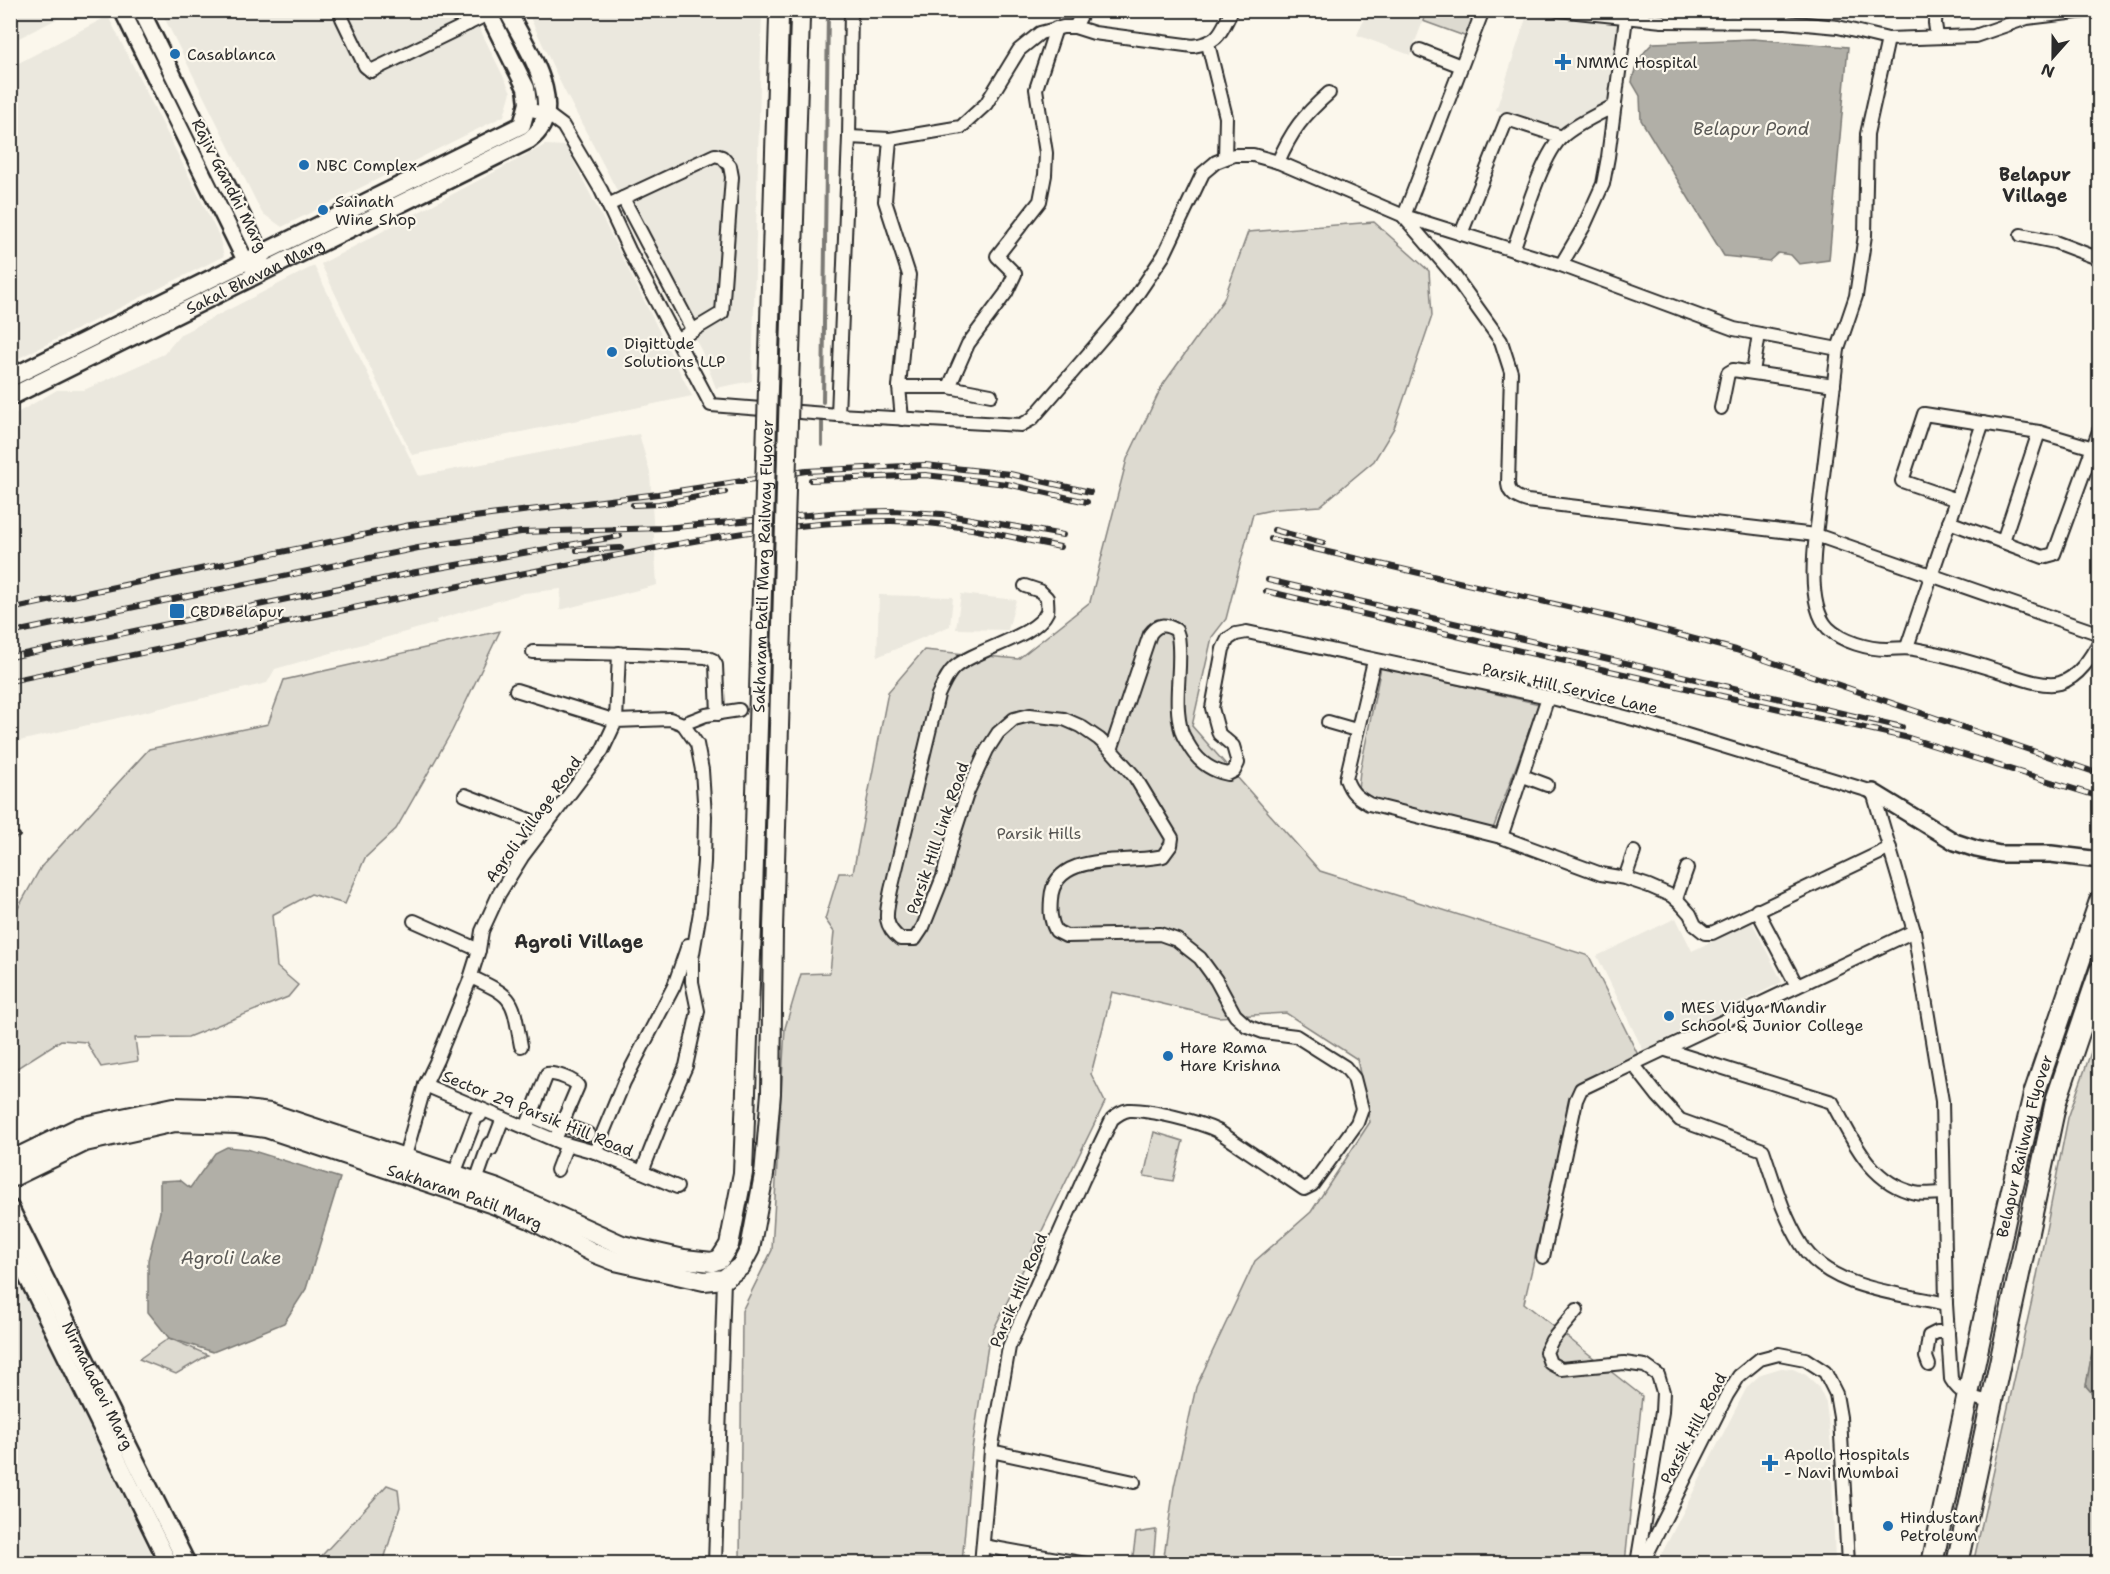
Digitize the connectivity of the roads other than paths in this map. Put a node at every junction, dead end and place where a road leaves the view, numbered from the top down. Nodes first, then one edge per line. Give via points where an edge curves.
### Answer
1 (122, 10) edge
2 (141, 10) edge
3 (344, 10) edge
4 (462, 10) edge
5 (507, 10) edge
6 (851, 10) edge
7 (1084, 10) edge
8 (1232, 10) edge
9 (1483, 10) edge
10 (1558, 10) edge
11 (1936, 10) edge
12 (2094, 10) edge
13 (488, 12) edge
14 (2039, 13) edge
15 (780, 14) edge
16 (800, 14) edge
17 (1662, 16) edge
18 (1626, 18) junction
19 (468, 24) junction
20 (1076, 27) junction
21 (1056, 28) junction
22 (1937, 37) junction
23 (1888, 39) junction
24 (1208, 44) junction
25 (1420, 50) dead end
26 (1461, 66) junction
27 (178, 86) junction
28 (1329, 93) dead end
29 (163, 94) junction
30 (1615, 105) junction
31 (528, 109) junction
32 (547, 114) junction
33 (1562, 136) junction
34 (849, 137) junction
35 (890, 139) junction
36 (1225, 158) junction
37 (1278, 162) junction
38 (623, 198) junction
39 (608, 205) junction
40 (1404, 216) junction
41 (1461, 234) junction
42 (2021, 235) dead end
43 (1513, 250) junction
44 (261, 254) junction
45 (2100, 259) edge
46 (246, 262) junction
47 (1561, 265) junction
48 (261, 273) junction
49 (693, 331) junction
50 (1759, 334) junction
51 (677, 340) junction
52 (1838, 349) junction
53 (1753, 372) junction
54 (10, 378) edge
55 (1834, 385) junction
56 (899, 387) junction
57 (949, 387) junction
58 (991, 395) dead end
59 (10, 397) edge
60 (1721, 408) dead end
61 (838, 415) junction
62 (902, 418) junction
63 (1983, 423) junction
64 (2100, 428) edge
65 (2039, 432) junction
66 (2096, 448) edge
67 (1956, 500) junction
68 (1949, 522) junction
69 (1816, 535) junction
70 (2003, 541) junction
71 (1931, 575) junction
72 (1025, 586) dead end
73 (2100, 634) edge
74 (2100, 641) edge
75 (1907, 647) junction
76 (533, 652) dead end
77 (619, 653) junction
78 (1374, 661) junction
79 (516, 690) dead end
80 (1548, 697) junction
81 (739, 710) dead end
82 (718, 714) junction
83 (616, 721) junction
84 (1328, 723) dead end
85 (683, 724) junction
86 (1356, 730) junction
87 (1111, 750) junction
88 (1523, 776) junction
89 (1546, 785) dead end
90 (1873, 792) junction
91 (465, 795) dead end
92 (545, 826) junction
93 (1502, 837) junction
94 (1890, 848) junction
95 (1634, 852) dead end
96 (2100, 860) edge
97 (1687, 868) dead end
98 (1625, 878) junction
99 (1676, 899) junction
100 (2100, 902) edge
101 (1757, 910) junction
102 (700, 912) junction
103 (414, 921) dead end
104 (1914, 931) junction
105 (479, 950) junction
106 (2100, 971) edge
107 (471, 977) junction
108 (1797, 986) junction
109 (521, 1046) dead end
110 (1663, 1049) junction
111 (1634, 1064) junction
112 (425, 1085) junction
113 (1119, 1113) joint
114 (480, 1116) dead end
115 (503, 1118) junction
116 (528, 1122) junction
117 (747, 1123) joint
118 (561, 1134) junction
119 (588, 1134) dead end
120 (595, 1152) junction
121 (402, 1165) junction
122 (557, 1170) dead end
123 (642, 1172) junction
124 (454, 1174) junction
125 (11, 1175) edge
126 (476, 1181) junction
127 (677, 1187) dead end
128 (1943, 1193) junction
129 (10, 1208) edge
130 (10, 1242) edge
131 (1542, 1257) dead end
132 (724, 1279) junction
133 (1946, 1304) junction
134 (1577, 1310) dead end
135 (1948, 1332) junction
136 (1929, 1365) dead end
137 (1967, 1397) junction
138 (1991, 1402) junction
139 (991, 1451) junction
140 (1134, 1482) dead end
141 (983, 1546) junction
142 (169, 1563) edge
143 (187, 1563) edge
144 (714, 1563) edge
145 (981, 1563) edge
146 (1086, 1563) edge
147 (1637, 1563) edge
148 (1642, 1563) edge
149 (1848, 1563) edge
150 (1932, 1563) edge
151 (1957, 1563) edge

1 - 29 street, Rajiv Gandhi Marg
2 - 27 street, Rajiv Gandhi Marg
3 - 19 street via 342,18 371,72
4 - 19 street
5 - 32 main road via 542,80
6 - 34 street
7 - 20 street
8 - 24 street via 1218,36
9 - 26 street
10 - 18 street
11 - 22 street
12 - 14 street
13 - 19 street
13 - 31 main road via 526,88
14 - 22 street via 1975,36
15 - 117 main road, Sakharam Patil Marg Railway Flyover, bridge
16 - 132 main road, Sakharam Patil Marg Railway Flyover, bridge via 771,1093 764,1175 750,1249 741,1266
17 - 18 street
17 - 23 street via 1838,27
18 - 30 street
20 - 21 street
20 - 24 street via 1094,33 1193,46
21 - 35 street via 1040,33 1019,50 986,104 961,127
21 - 57 street via 1036,89 1046,153 1040,201 997,256 1015,274 1006,293 968,344
22 - 23 street
23 - 52 street via 1867,135 1865,235 1856,296
24 - 36 street via 1226,117
25 - 26 street
26 - 40 street
27 - 29 street
27 - 44 street, Rajiv Gandhi Marg
28 - 37 street via 1306,113
29 - 46 street, Rajiv Gandhi Marg
30 - 33 street
30 - 47 street via 1603,184
31 - 32 street
31 - 44 main road, Sakal Bhavan Marg via 522,125
32 - 39 street via 563,126
32 - 48 main road, Sakal Bhavan Marg via 538,134 530,140
33 - 41 street via 1507,119
33 - 43 street via 1549,155
34 - 35 street
34 - 61 street
35 - 56 street via 885,201 909,275
36 - 37 street via 1253,155
36 - 62 street via 1203,173 1164,255 1128,308 1032,419 1021,425
37 - 40 street
38 - 39 street
38 - 49 street
38 - 49 street via 715,155 722,156 730,166 724,309
39 - 51 street
40 - 41 street
40 - 69 street via 1454,274 1502,341 1511,372 1508,489 1512,494 1527,501
41 - 43 street
42 - 45 street via 2055,242
43 - 47 street
44 - 46 main road, Sakal Bhavan Marg
44 - 48 street, Rajiv Gandhi Marg
46 - 48 street, Rajiv Gandhi Marg
46 - 54 main road, Sakal Bhavan Marg
47 - 50 street via 1734,329
48 - 59 main road, Sakal Bhavan Marg
49 - 51 street
50 - 52 street
50 - 53 street
51 - 61 street via 711,405
52 - 55 street
53 - 55 street
53 - 60 street via 1728,373
55 - 69 street
56 - 57 street
56 - 62 street
57 - 58 street
61 - 62 street
63 - 65 street
63 - 67 street
63 - 67 street via 1924,414 1902,481
64 - 66 street
65 - 66 street
65 - 70 street
66 - 70 street via 2054,554 2043,557
67 - 68 street
68 - 70 street
68 - 71 street
69 - 71 street
69 - 75 street via 1814,589 1828,627 1874,649
71 - 73 street
71 - 75 street
72 - 87 street, Parsik Hill Link Road via 1047,598 1048,610 1040,622 956,667 938,695 891,890 886,920 890,931 900,939 915,939 923,927 943,877 968,791 987,750 1014,719 1030,715 1064,719
74 - 75 street via 2081,670 2060,683 2037,683
76 - 77 street
77 - 82 street via 713,660
77 - 83 street
78 - 80 street, Parsik Hill Service Lane
78 - 86 street
78 - 87 street, Parsik Hill Service Lane via 1247,632 1228,639 1212,708 1219,734 1237,755 1238,763 1228,774 1209,768 1197,758 1182,734 1178,710 1179,641 1176,630 1159,625 1150,634
79 - 83 street
80 - 88 street
80 - 90 street, Parsik Hill Service Lane via 1641,720
81 - 82 street
82 - 85 street
83 - 85 street via 670,719
83 - 92 street, Agroli Village Road via 602,751
84 - 86 street
85 - 102 street, Sector 29 Parsik Hill Road via 697,744 702,770 705,816
86 - 93 street via 1346,779 1356,797 1379,807
87 - 113 street, Parsik Hill Link Road via 1135,777 1169,831 1171,845 1168,852 1156,858 1085,864 1064,873 1052,890 1050,919 1056,931 1066,936 1160,934 1177,940 1200,957 1235,1015 1247,1026 1296,1036 1345,1067 1354,1078 1362,1109 1357,1123 1312,1185 1304,1189 1205,1125 1140,1111
88 - 89 street
88 - 93 street
90 - 94 street
90 - 96 street via 1955,842 1976,849
91 - 92 street
92 - 105 street, Agroli Village Road via 498,894 482,931
93 - 98 street via 1601,874
94 - 101 street
94 - 104 street
95 - 98 street
97 - 99 street
98 - 99 street
99 - 101 street via 1705,933 1713,933
100 - 137 highway, Belapur Railway Flyover via 2034,1094
101 - 108 street
102 - 120 street via 674,986 624,1082
102 - 123 street, Sector 29 Parsik Hill Road via 692,959 698,1011 694,1033 686,1066
103 - 105 street
104 - 108 street
104 - 128 street via 1942,1101
105 - 107 street, Agroli Village Road
106 - 138 highway, Belapur Railway Flyover via 2056,1101
107 - 109 street via 508,997
107 - 112 street, Agroli Village Road
108 - 110 street
110 - 111 street
110 - 128 street via 1832,1102 1863,1158 1890,1184 1915,1193
111 - 131 street via 1581,1089
111 - 133 street via 1680,1120 1763,1150 1785,1215 1802,1246 1833,1275
112 - 115 street, Sector 29 Parsik Hill Road
112 - 121 street, Agroli Village Road
113 - 139 street, Parsik Hill Road via 1106,1129 1009,1347
114 - 124 street via 476,1117
115 - 116 street, Sector 29 Parsik Hill Road
115 - 126 street
116 - 118 street, Sector 29 Parsik Hill Road
116 - 118 street via 548,1074 552,1073 578,1086
117 - 126 main road, Sakharam Patil Marg via 743,1173 729,1245 720,1259 712,1262 622,1245
118 - 119 street
118 - 120 street, Sector 29 Parsik Hill Road
118 - 122 street
120 - 123 street, Sector 29 Parsik Hill Road
121 - 124 main road, Sakharam Patil Marg
121 - 125 main road, Sakharam Patil Marg via 266,1128 175,1122 85,1142
121 - 132 main road, Sakharam Patil Marg via 615,1261 704,1281
123 - 127 street
124 - 126 main road, Sakharam Patil Marg
128 - 133 street
129 - 143 main road, Nirmaladevi Marg
130 - 142 main road, Nirmaladevi Marg
132 - 144 street
133 - 135 street
134 - 147 street via 1552,1340 1546,1352 1550,1363 1561,1369 1624,1363 1645,1366 1658,1375 1663,1392
135 - 136 street via 1929,1336
135 - 137 street via 1951,1379
137 - 138 street
137 - 150 highway, Belapur Railway Flyover
138 - 151 highway, Belapur Railway Flyover
139 - 140 street
139 - 141 street, Parsik Hill Road
141 - 145 street, Parsik Hill Road
141 - 146 street
148 - 149 street, Parsik Hill Road via 1739,1376 1760,1359 1779,1354 1805,1359 1825,1372 1836,1394

